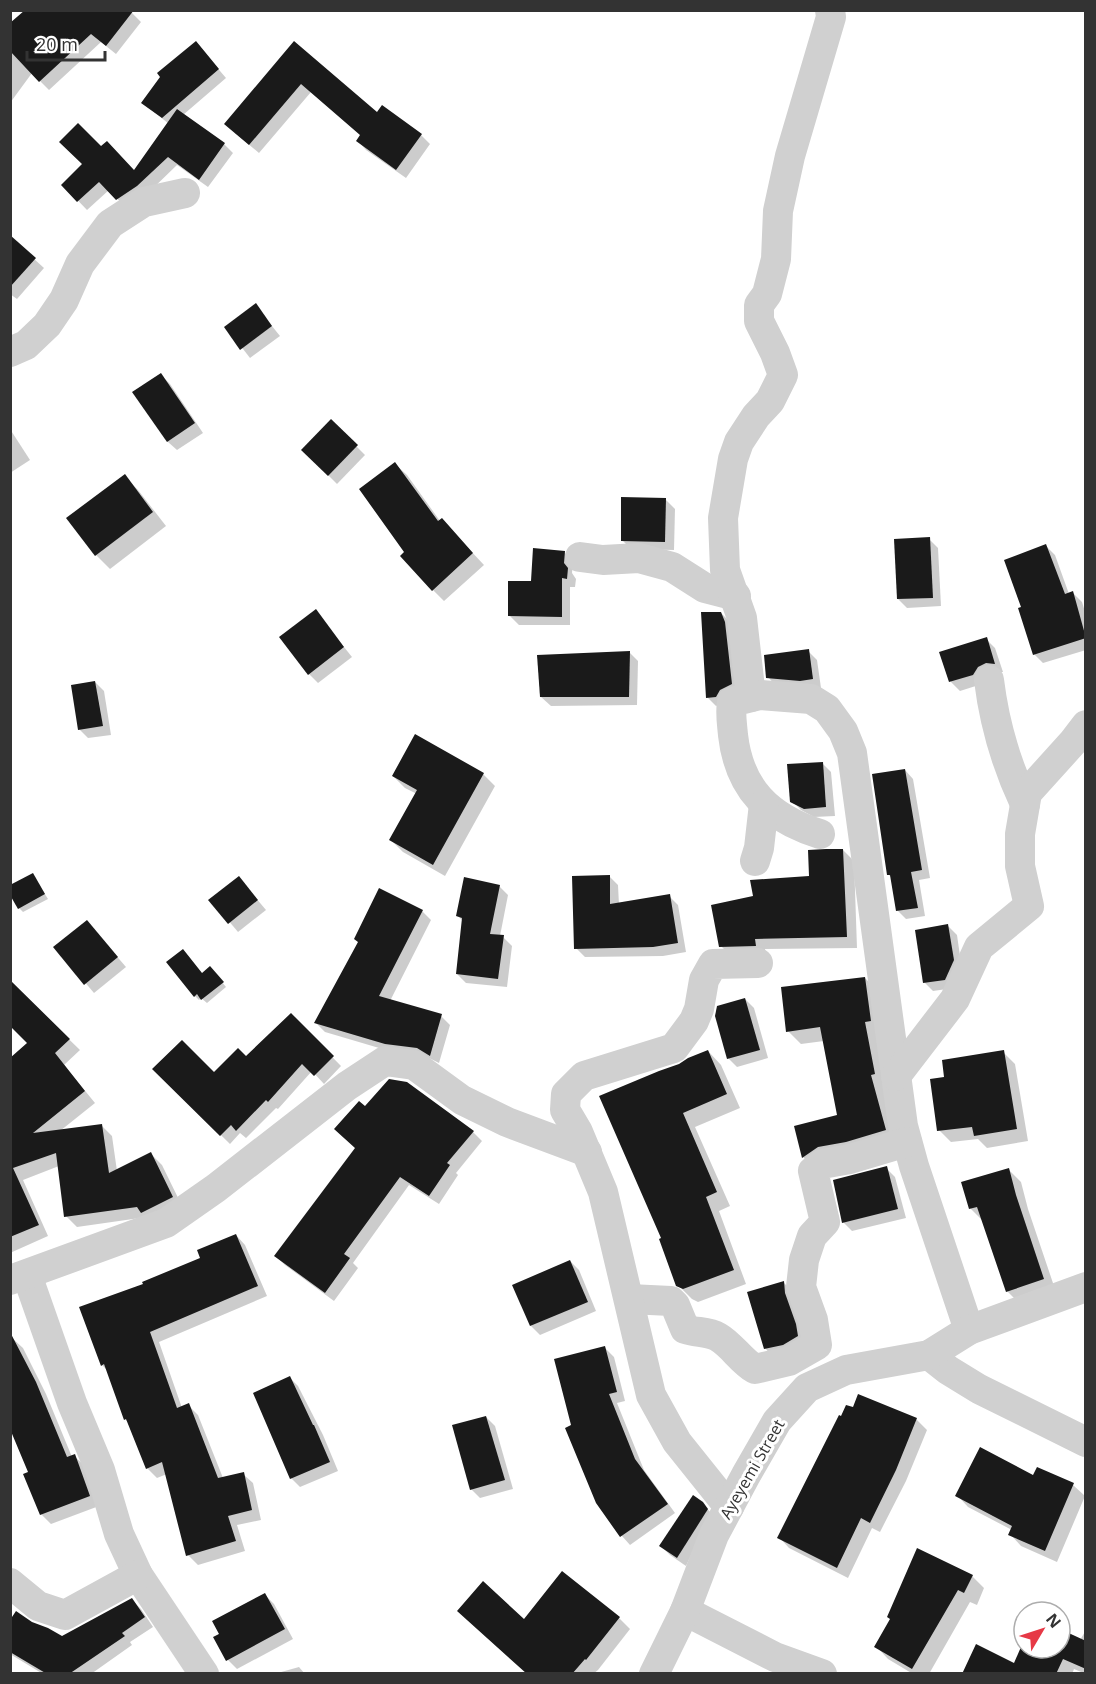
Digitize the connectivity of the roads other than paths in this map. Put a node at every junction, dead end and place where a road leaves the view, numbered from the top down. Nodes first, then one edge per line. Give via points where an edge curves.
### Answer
1 (830, 10) edge
2 (185, 193) dead end
3 (10, 352) edge
4 (580, 557) dead end
5 (736, 596) junction
6 (989, 680) dead end
7 (751, 697) junction
8 (1086, 725) edge
9 (764, 804) junction
10 (1025, 804) junction
11 (820, 834) dead end
12 (755, 861) dead end
13 (758, 963) dead end
14 (896, 1076) junction
15 (907, 1142) junction
16 (587, 1152) junction
17 (19, 1278) edge
18 (1086, 1287) edge
19 (629, 1299) junction
20 (969, 1330) junction
21 (929, 1355) junction
22 (1086, 1442) edge
23 (729, 1507) junction
24 (138, 1575) junction
25 (10, 1583) edge
26 (685, 1611) junction
27 (204, 1674) edge
28 (654, 1674) edge
29 (822, 1674) edge

1 - 5 street via 778,211 776,259 767,294 759,306 759,321 783,375 770,401 739,442 723,518 725,570
2 - 3 street via 144,202 110,224 80,264 64,300 47,325 26,345
4 - 5 street via 639,558 672,567 705,588
5 - 7 street
6 - 10 street via 992,704
7 - 9 street via 732,702 730,710 740,771
7 - 14 street via 811,699 827,709 843,731 852,753
8 - 10 street via 1027,793
9 - 11 street via 776,814
9 - 12 street
10 - 14 street via 1020,866 1029,906 980,947 955,999
13 - 16 street via 714,964 704,980 694,1021 674,1048 584,1076 566,1094 565,1110
14 - 15 street
15 - 19 street via 850,1160 822,1164 813,1171 825,1222 812,1236 801,1287 817,1345 789,1360 755,1369 719,1337 685,1329 671,1301
15 - 20 street
16 - 17 street via 507,1122 462,1100 414,1065 385,1061 166,1223
16 - 19 street via 603,1192
17 - 24 street via 100,1470 119,1534
18 - 20 street
19 - 23 street via 651,1395 677,1442
20 - 21 street
21 - 22 street via 979,1389
21 - 23 street, Ayeyemi Street via 846,1370 807,1388 777,1421
23 - 26 street, Ayeyemi Street
24 - 25 street via 65,1615 38,1606
24 - 27 street
26 - 28 street, Ayeyemi Street
26 - 29 street via 775,1657

